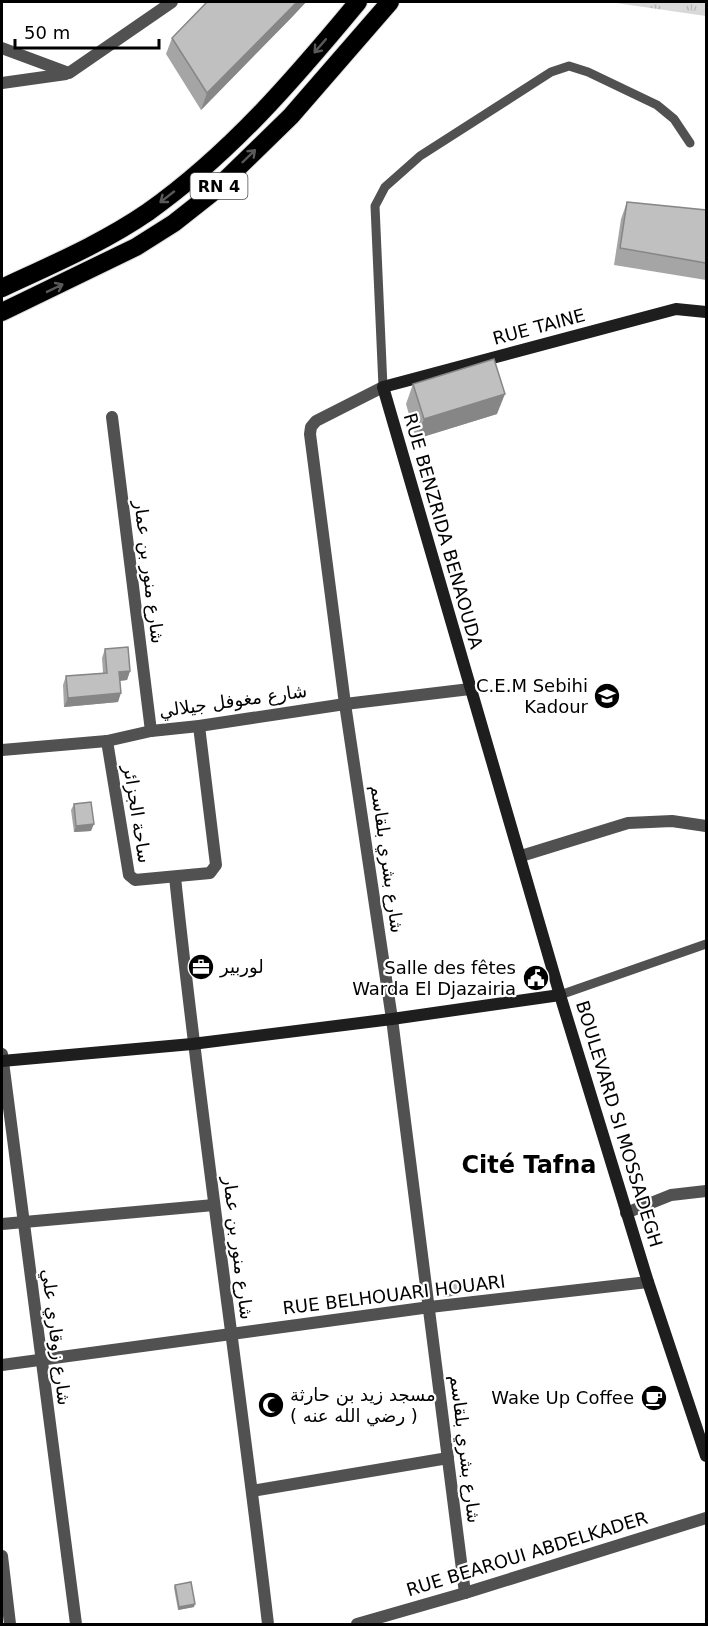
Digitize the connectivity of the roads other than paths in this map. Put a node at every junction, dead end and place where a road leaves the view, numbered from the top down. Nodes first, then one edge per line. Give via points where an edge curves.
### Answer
1 (358, 2) edge
2 (390, 2) edge
3 (168, 4) edge
4 (2, 48) edge
5 (69, 73) junction
6 (2, 83) edge
7 (690, 143) dead end
8 (3, 287) edge
9 (10, 309) edge
10 (706, 312) edge
11 (2, 320) edge
12 (382, 387) junction
13 (112, 417) dead end
14 (470, 689) junction
15 (345, 704) junction
16 (199, 726) junction
17 (151, 731) junction
18 (107, 741) junction
19 (2, 750) edge
20 (706, 826) edge
21 (520, 856) junction
22 (175, 876) junction
23 (706, 944) edge
24 (560, 995) junction
25 (392, 1019) junction
26 (192, 1044) junction
27 (2, 1058) edge
28 (706, 1191) edge
29 (214, 1205) junction
30 (626, 1212) junction
31 (24, 1223) junction
32 (2, 1224) edge
33 (648, 1282) junction
34 (430, 1307) junction
35 (231, 1334) junction
36 (41, 1358) junction
37 (2, 1365) edge
38 (706, 1456) edge
39 (448, 1458) junction
40 (252, 1491) junction
41 (706, 1518) edge
42 (2, 1556) edge
43 (465, 1593) junction
44 (7, 1622) edge
45 (76, 1624) edge
46 (268, 1624) edge
47 (357, 1624) edge

1 -> 8 highway, RN 4 via 240,135 148,212 106,238
9 -> 2 highway, RN 4 via 136,247 212,193 291,116
3 - 5 street
4 - 5 street
5 - 6 street
7 - 12 lane via 674,118 657,105 569,66 551,72 420,156 385,187 375,206
9 - 11 highway
10 - 12 street, RUE TAINE via 676,309
12 - 14 street, RUE BENZRIDA BENAOUDA
12 - 15 street, شارع بشري بلقاسم via 316,421 310,434
13 - 17 street, شارع منور بن عمار
14 - 15 street, شارع مغوفل جيلالي
14 - 21 street, RUE BENZRIDA BENAOUDA
15 - 16 street, شارع مغوفل جيلالي
15 - 25 street, شارع بشري بلقاسم
16 - 17 street, شارع مغوفل جيلالي
16 - 22 street, ساحة الجزائر via 216,865 210,873
17 - 18 street, شارع مغوفل جيلالي
18 - 19 street, شارع مغوفل جيلالي
18 - 22 street, ساحة الجزائر via 129,875 135,880
20 - 21 street via 672,821 628,823
21 - 24 street, RUE BENZRIDA BENAOUDA
22 - 26 street, شارع منور بن عمار
23 - 24 lane
24 - 25 street, BOULEVARD SI MOSSADEGH
24 - 30 street, BOULEVARD SI MOSSADEGH
25 - 26 street, BOULEVARD SI MOSSADEGH
25 - 34 street, شارع بشري بلقاسم
26 - 27 street, BOULEVARD SI MOSSADEGH
26 - 29 street, شارع منور بن عمار
27 - 31 street, شارع زوقاري علي
28 - 30 street via 671,1195
29 - 31 street
29 - 35 street, شارع منور بن عمار
30 - 33 street, BOULEVARD SI MOSSADEGH
31 - 32 street
31 - 36 street, شارع زوقاري علي
33 - 34 street, RUE BELHOUARI HOUARI
33 - 38 street, BOULEVARD SI MOSSADEGH
34 - 35 street, RUE BELHOUARI HOUARI
34 - 39 street, شارع بشري بلقاسم
35 - 36 street, RUE BELHOUARI HOUARI
35 - 40 street, شارع منور بن عمار
36 - 37 street, RUE BELHOUARI HOUARI
36 - 45 street, شارع زوقاري علي
39 - 40 street
39 - 43 street, شارع بشري بلقاسم
40 - 46 street, شارع منور بن عمار
41 - 43 street, RUE BEAROUI ABDELKADER
42 - 44 street
43 - 47 street, RUE BEAROUI ABDELKADER

